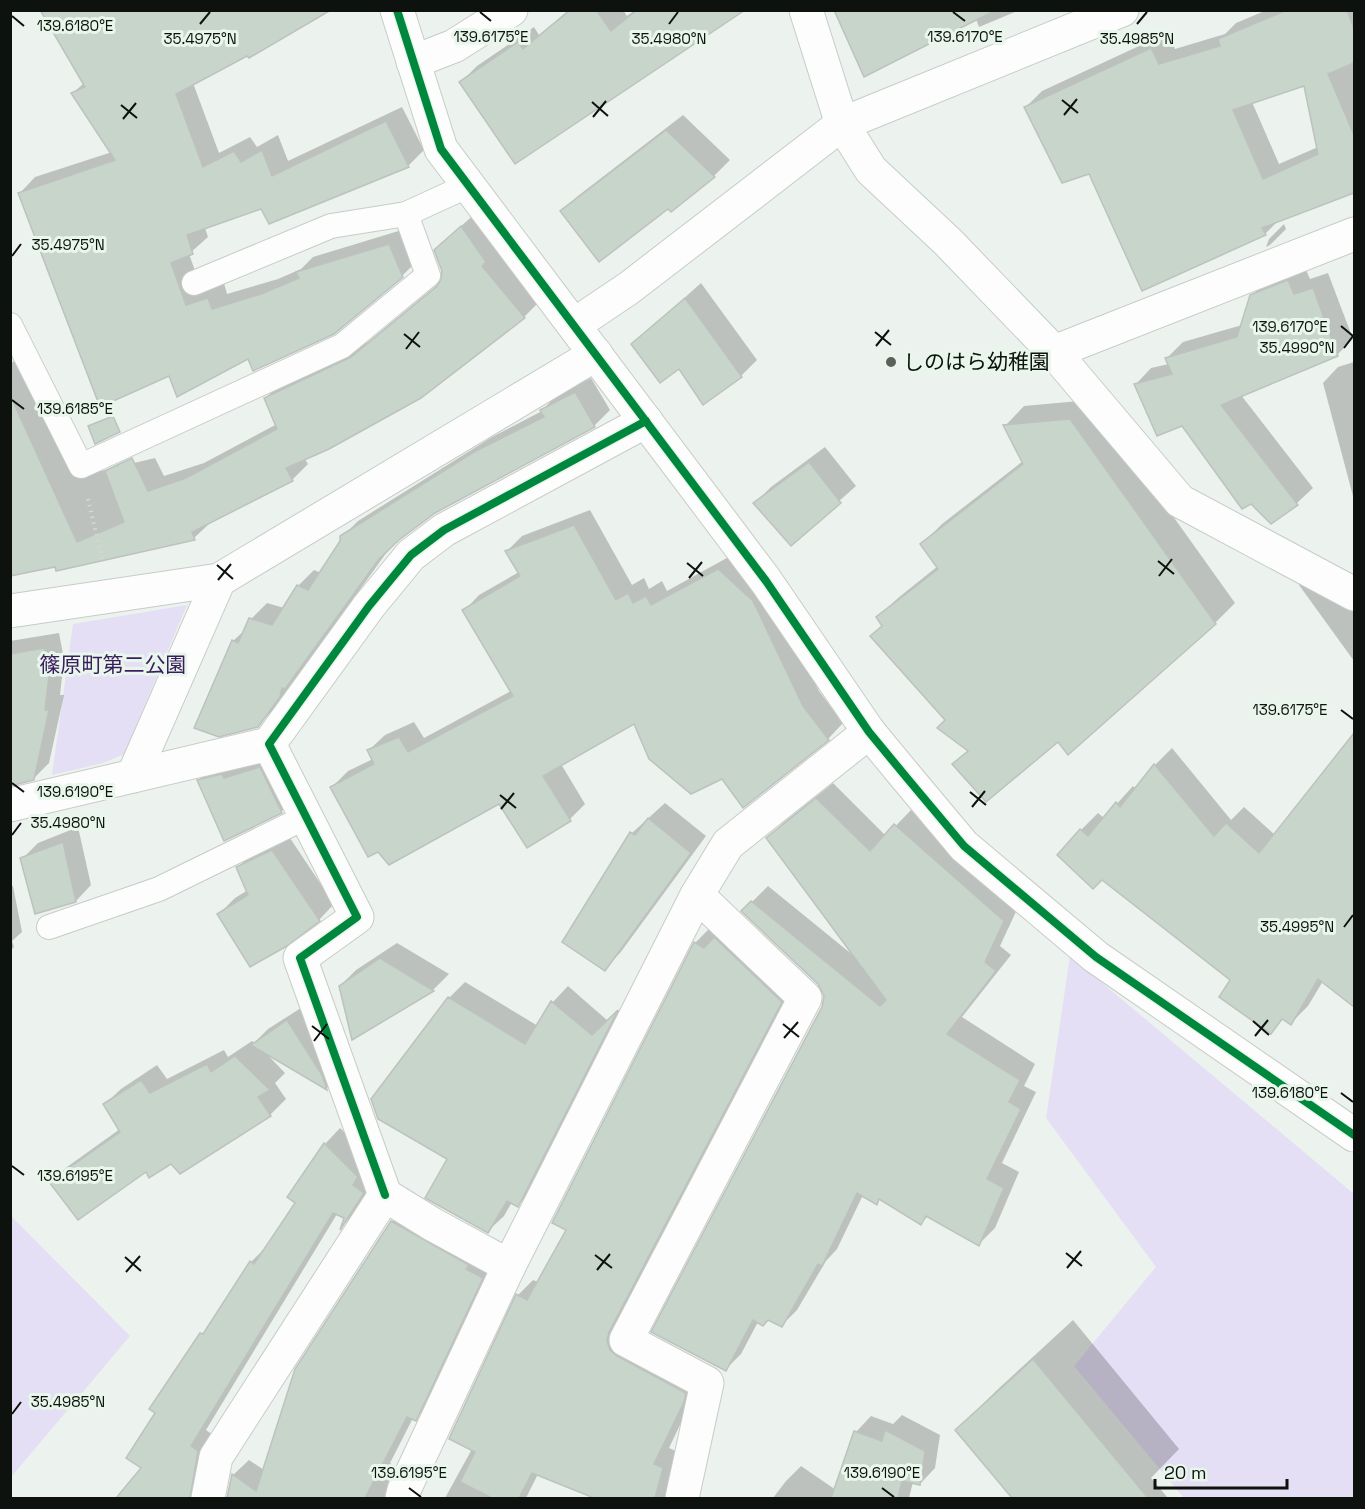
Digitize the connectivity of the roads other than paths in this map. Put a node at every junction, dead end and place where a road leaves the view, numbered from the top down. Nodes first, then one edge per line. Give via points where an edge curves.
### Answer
1 (397, 10) edge
2 (511, 10) edge
3 (806, 10) edge
4 (1122, 10) edge
5 (413, 62) junction
6 (842, 124) junction
7 (467, 186) junction
8 (406, 214) junction
9 (1354, 234) edge
10 (194, 284) dead end
11 (10, 326) edge
12 (573, 326) junction
13 (1054, 352) junction
14 (596, 354) junction
15 (646, 421) junction
16 (219, 580) junction
17 (1354, 594) edge
18 (10, 611) edge
19 (869, 732) junction
20 (269, 744) junction
21 (133, 776) junction
22 (10, 805) edge
23 (306, 817) junction
24 (697, 895) junction
25 (49, 927) dead end
26 (1354, 1135) edge
27 (385, 1195) junction
28 (509, 1266) junction
29 (208, 1498) edge
30 (402, 1498) edge
31 (682, 1498) edge

1 - 5 street
2 - 5 street via 454,46
3 - 6 street
4 - 6 street
5 - 7 street via 441,150
6 - 12 street via 629,288
6 - 13 street via 871,170
7 - 8 lane
7 - 12 street
8 - 10 lane via 331,226
8 - 11 lane via 428,275 342,346 81,466
9 - 13 street
12 - 14 street
13 - 17 street via 1180,501
14 - 15 street
14 - 16 street
15 - 19 street via 766,581
15 - 20 street via 444,530 411,555
16 - 18 street
16 - 21 street
19 - 24 street via 728,844
19 - 26 street via 964,846 1095,957
20 - 21 street
20 - 23 street
21 - 22 street
23 - 25 lane via 159,889
23 - 27 street via 357,917 300,958
24 - 28 street
24 - 31 street via 805,998 626,1340 707,1383
27 - 28 street
27 - 29 street via 216,1457
28 - 30 street

